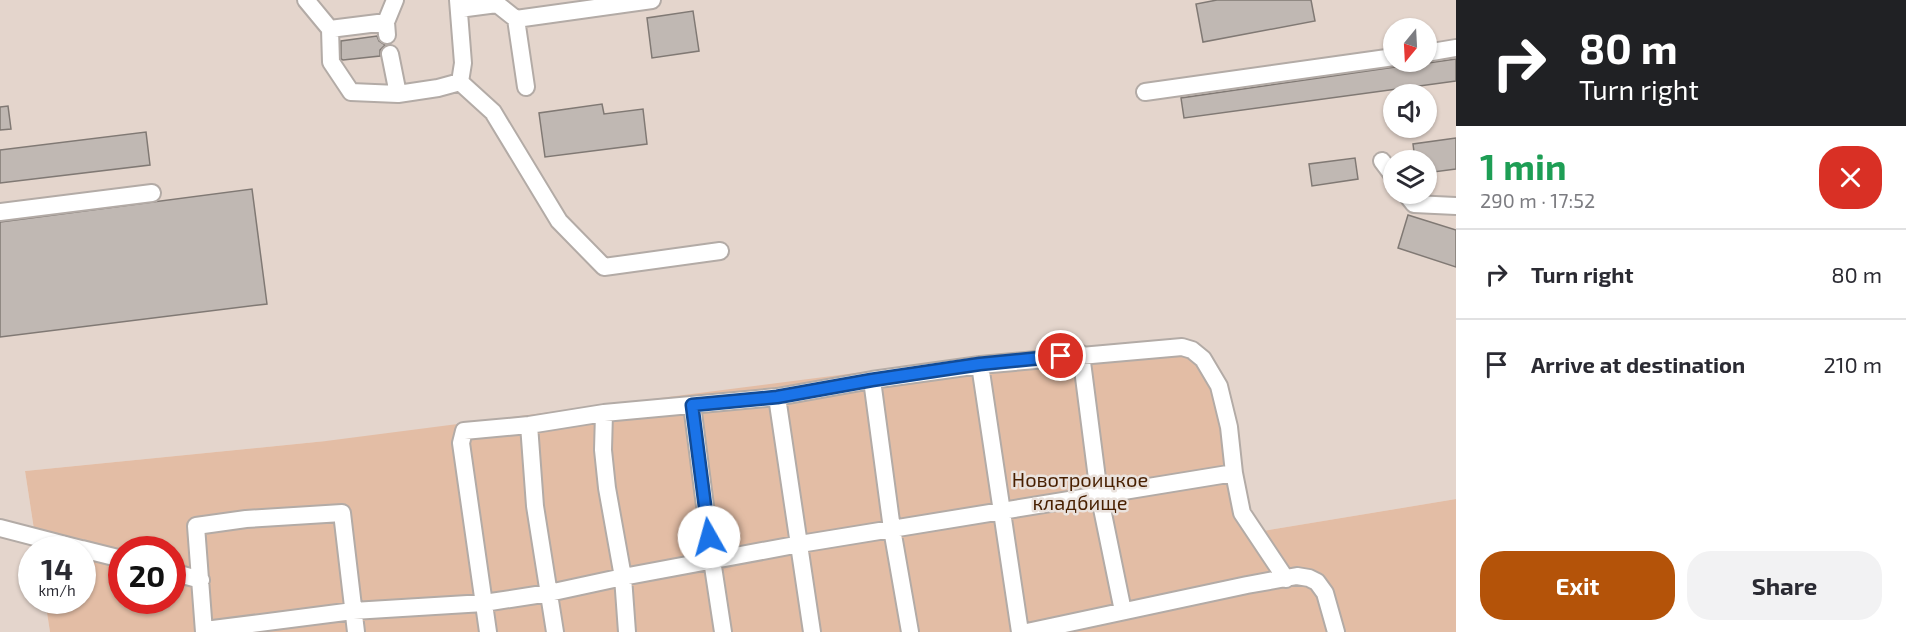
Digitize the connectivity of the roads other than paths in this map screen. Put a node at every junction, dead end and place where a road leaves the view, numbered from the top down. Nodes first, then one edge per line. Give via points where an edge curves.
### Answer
1 (306, 0) edge
2 (395, 0) edge
3 (652, 0) edge
4 (458, 4) edge
5 (516, 19) junction
6 (330, 29) junction
7 (1456, 48) edge
8 (1437, 51) edge
9 (390, 54) dead end
10 (1383, 59) edge
11 (460, 82) junction
12 (525, 87) dead end
13 (1145, 92) dead end
14 (398, 94) junction
15 (152, 193) dead end
16 (1414, 204) edge
17 (1456, 206) edge
18 (0, 212) edge
19 (720, 251) dead end
20 (1081, 354) junction
21 (980, 364) junction
22 (872, 380) junction
23 (777, 397) junction
24 (692, 405) junction
25 (604, 413) junction
26 (530, 425) junction
27 (1234, 473) junction
28 (1099, 494) junction
29 (1002, 512) junction
30 (0, 528) edge
31 (892, 529) junction
32 (31, 536) edge
33 (800, 544) junction
34 (712, 560) junction
35 (186, 576) edge
36 (623, 577) junction
37 (1286, 579) junction
38 (201, 580) junction
39 (549, 593) junction
40 (484, 603) junction
41 (353, 611) junction
42 (1122, 611) junction
43 (204, 631) edge
44 (356, 632) edge
45 (488, 632) edge
46 (555, 632) edge
47 (627, 632) edge
48 (723, 632) edge
49 (813, 632) edge
50 (910, 632) edge
51 (1020, 632) edge
52 (1027, 632) edge
53 (1336, 632) edge

1 - 6 street
2 - 6 street via 387,29
3 - 5 street
4 - 5 street via 496,4
4 - 11 street via 463,63
5 - 12 street
6 - 14 street via 331,62 351,92
7 - 8 street
9 - 14 street
10 - 13 street
11 - 14 street
11 - 19 street via 493,112 559,220 604,267
15 - 18 street
16 - 17 street
20 - 21 street
20 - 27 street via 1182,347 1192,350 1203,359 1220,386
20 - 28 street
21 - 22 street
21 - 29 street
22 - 23 street
22 - 31 street
23 - 24 street
23 - 33 street
24 - 25 street
24 - 34 street
25 - 26 street
25 - 36 street via 607,488
26 - 39 street via 535,506
26 - 40 street via 464,431 461,443
27 - 28 street
27 - 37 street via 1242,513
28 - 29 street
28 - 42 street
29 - 31 street
29 - 51 street
30 - 32 street
31 - 33 street
31 - 50 street
33 - 34 street
33 - 49 street
34 - 36 street
34 - 48 street
35 - 38 street
36 - 39 street
36 - 47 street
37 - 42 street
37 - 53 street via 1297,576 1317,582 1325,593
38 - 41 street via 196,526 342,513
38 - 43 street
39 - 40 street
39 - 46 street
40 - 41 street
40 - 45 street
41 - 43 street
41 - 44 street
42 - 52 street

